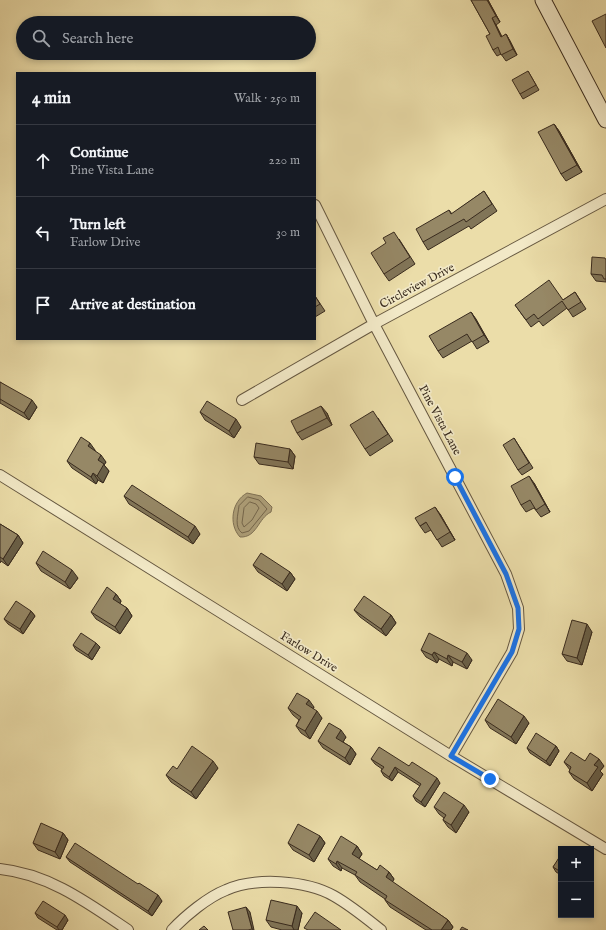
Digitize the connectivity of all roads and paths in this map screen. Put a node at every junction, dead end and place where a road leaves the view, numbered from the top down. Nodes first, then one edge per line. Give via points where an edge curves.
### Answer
1 (543, 0) edge
2 (606, 120) edge
3 (606, 199) edge
4 (316, 207) edge
5 (374, 324) junction
6 (242, 400) dead end
7 (0, 475) edge
8 (451, 756) junction
9 (606, 849) edge
10 (0, 869) edge
11 (128, 930) edge
12 (172, 930) edge
13 (381, 930) edge

1 - 2 street
3 - 5 street, Circleview Drive
4 - 5 street, Pine Vista Lane
5 - 6 street, Circleview Drive
5 - 8 street, Pine Vista Lane via 506,574 518,608 519,629 512,652
7 - 8 street, Farlow Drive
8 - 9 street, Farlow Drive
10 - 11 street via 19,871 70,891
12 - 13 street via 184,916 226,890 258,882 310,887 333,895

